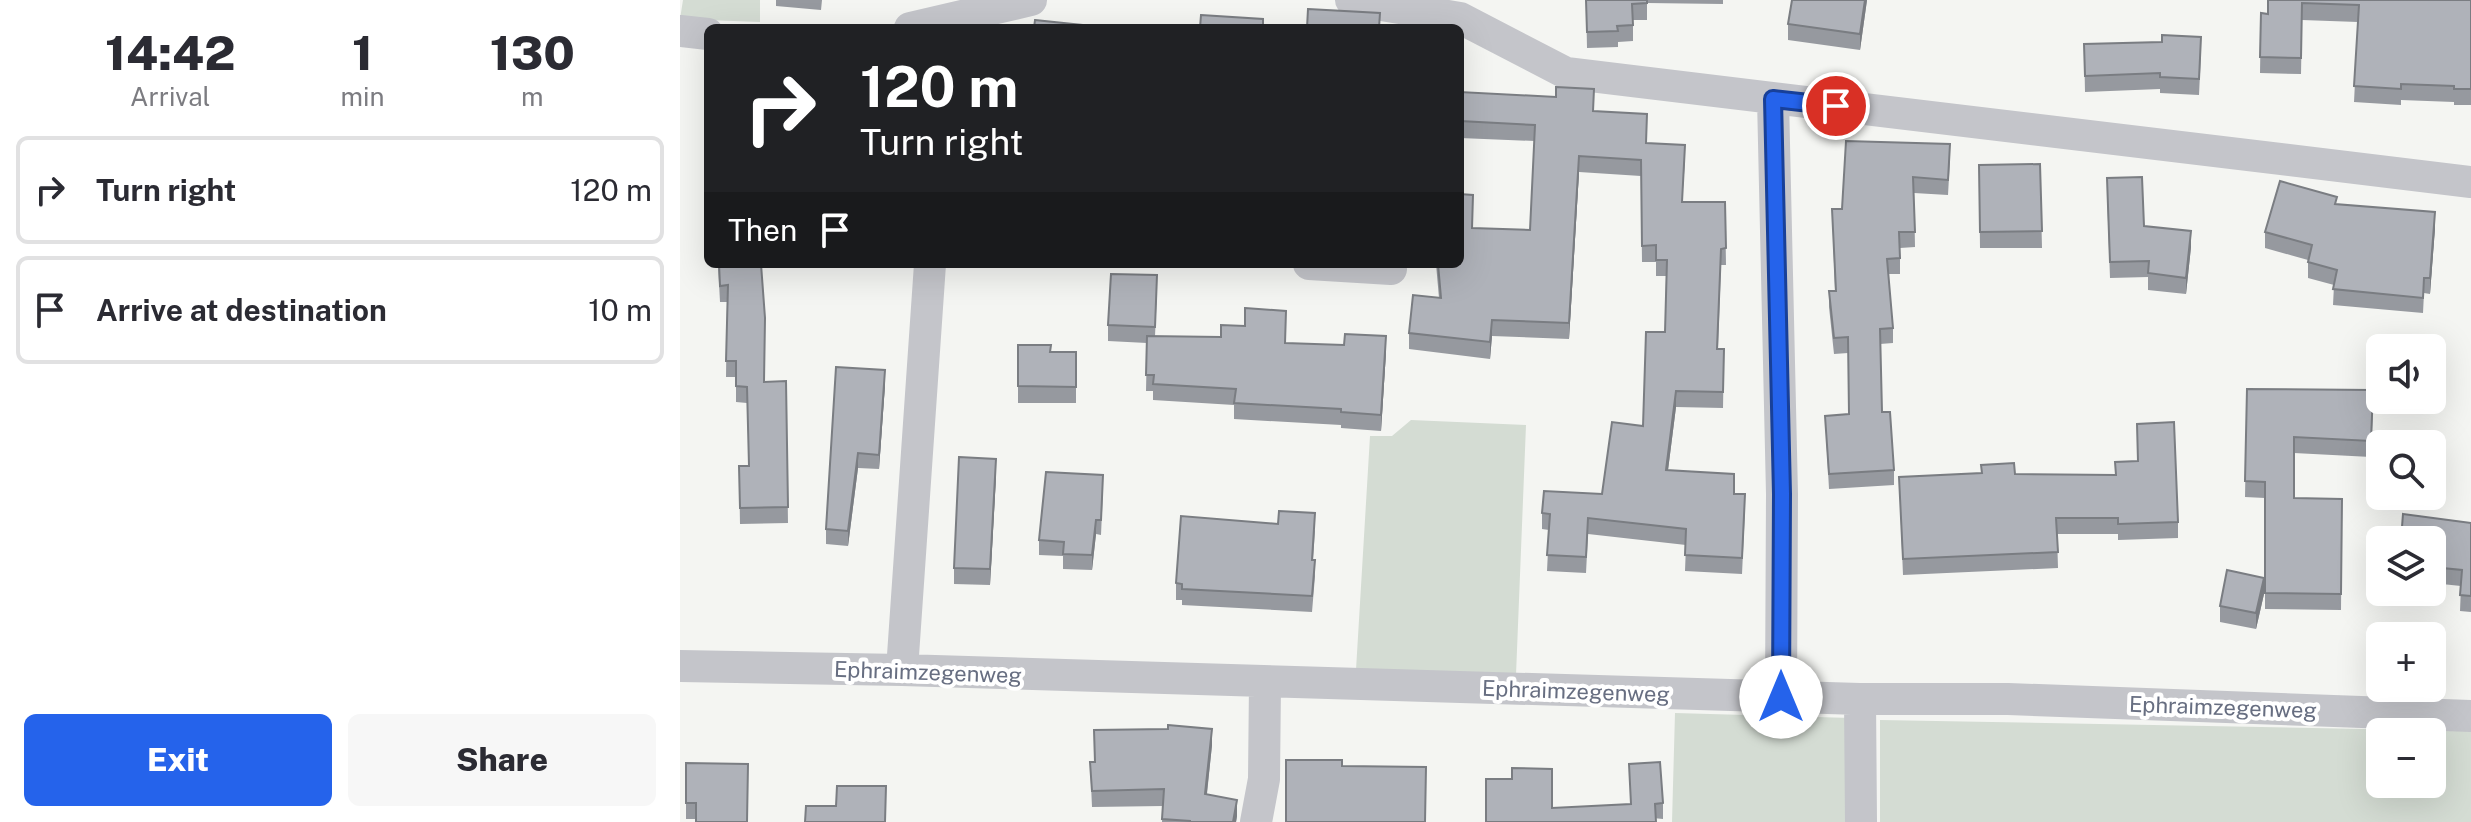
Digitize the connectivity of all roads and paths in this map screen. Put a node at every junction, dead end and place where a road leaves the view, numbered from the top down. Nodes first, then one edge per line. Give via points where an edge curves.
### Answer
1 (1031, 0) edge
2 (1351, 0) edge
3 (950, 16) edge
4 (923, 24) edge
5 (680, 31) edge
6 (704, 34) edge
7 (1773, 99) junction
8 (2471, 182) edge
9 (930, 268) edge
10 (1375, 268) edge
11 (1391, 269) dead end
12 (680, 666) edge
13 (902, 670) junction
14 (1265, 683) junction
15 (1781, 697) junction
16 (1860, 699) junction
17 (2471, 716) edge
18 (1256, 822) edge
19 (1861, 822) edge

1 - 3 street
2 - 7 street via 1460,18 1566,73
3 - 4 street
5 - 6 street
7 - 8 street
7 - 15 street
9 - 13 street
10 - 11 street
12 - 13 street, Ephraimzegenweg
13 - 14 street, Ephraimzegenweg
14 - 15 street, Ephraimzegenweg
14 - 18 street via 1264,779
15 - 16 street, Ephraimzegenweg
16 - 17 street, Ephraimzegenweg via 2008,699
16 - 19 street

